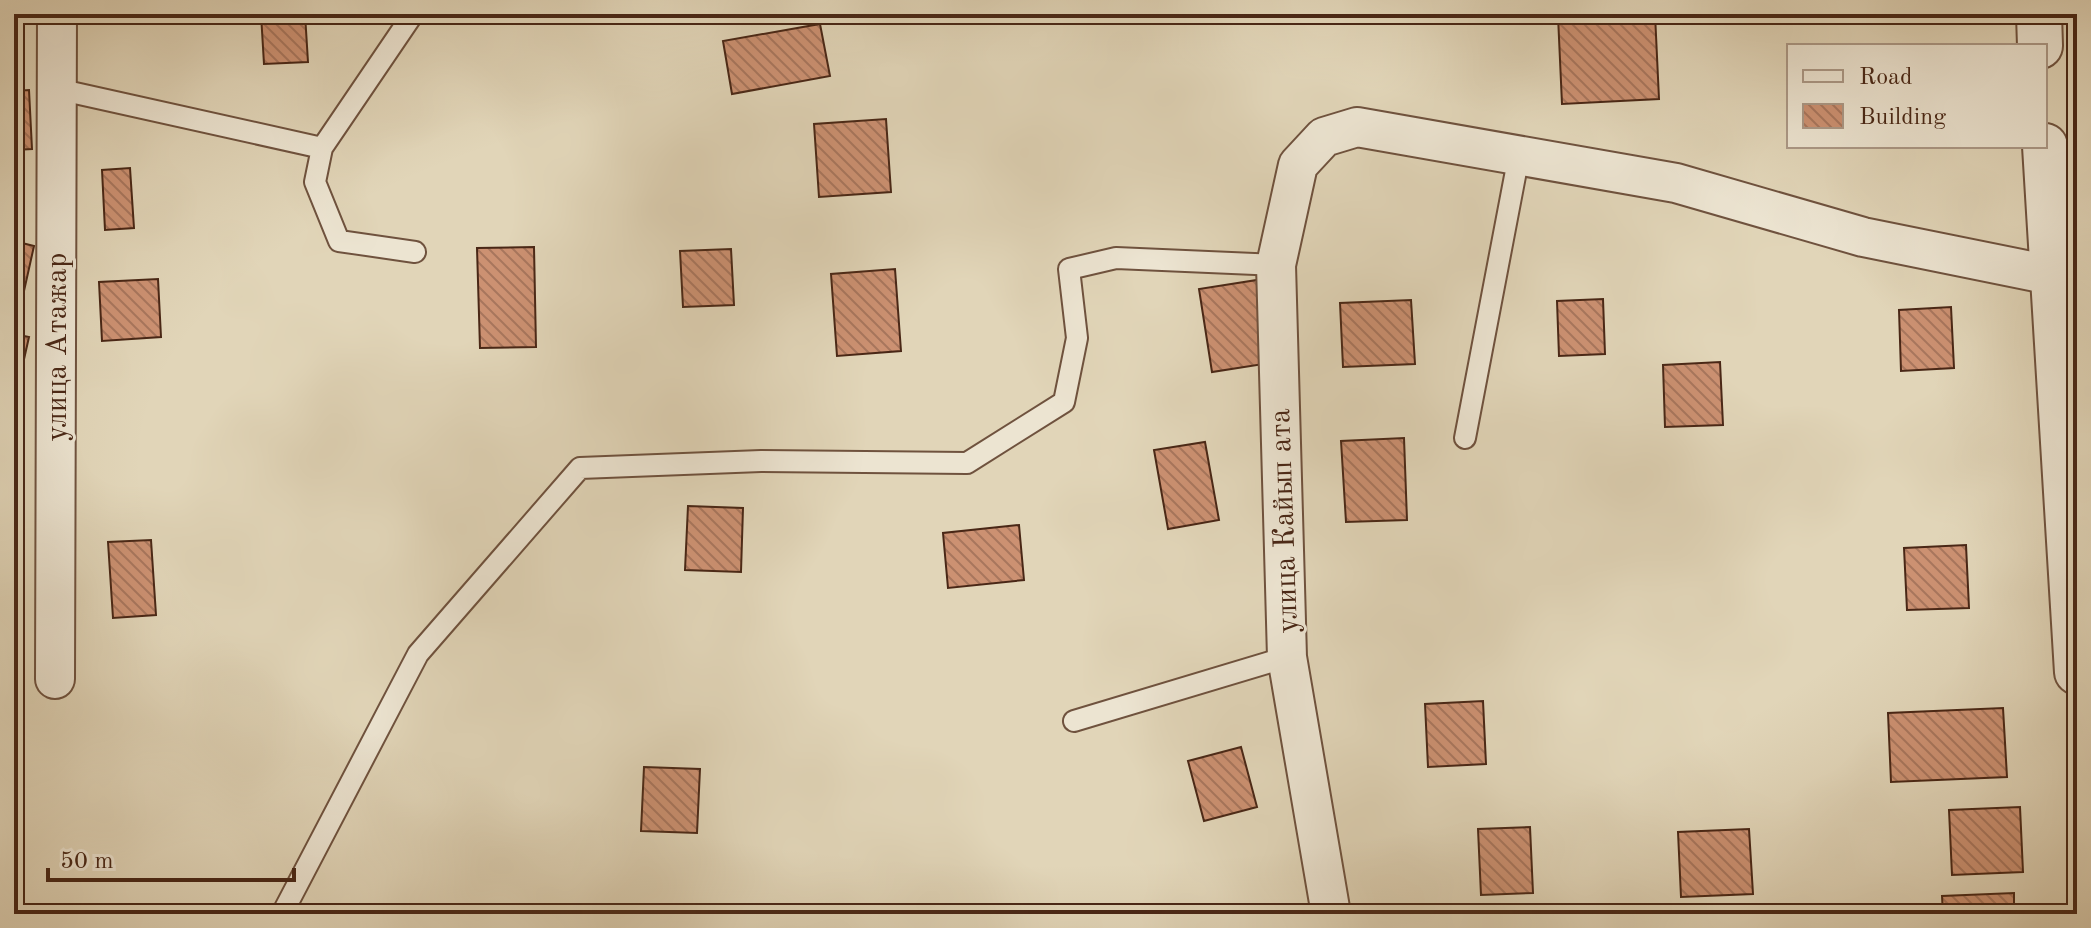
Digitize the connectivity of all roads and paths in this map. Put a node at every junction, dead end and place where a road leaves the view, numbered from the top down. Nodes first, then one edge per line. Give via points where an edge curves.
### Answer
1 (57, 14) edge
2 (413, 14) edge
3 (2039, 14) edge
4 (2040, 44) edge
5 (57, 89) junction
6 (322, 148) junction
7 (2045, 148) edge
8 (1519, 155) junction
9 (415, 252) dead end
10 (1276, 265) junction
11 (2064, 275) edge
12 (1465, 438) dead end
13 (1287, 657) junction
14 (2077, 672) edge
15 (55, 679) dead end
16 (1074, 721) dead end
17 (282, 914) edge
18 (1331, 914) edge

1 - 5 street, улица Атажар
2 - 6 lane
3 - 4 street
5 - 6 lane
5 - 15 street, улица Атажар
6 - 9 lane via 315,182 339,241
7 - 11 street
8 - 10 street, улица Кайып ата via 1357,127 1324,137 1298,165
8 - 11 street via 1676,183 1863,237
8 - 12 lane
10 - 13 street, улица Кайып ата
10 - 17 lane via 1116,258 1069,269 1077,338 1064,402 967,463 761,461 580,468 418,654
11 - 14 street
13 - 16 lane
13 - 18 street, улица Кайып ата

